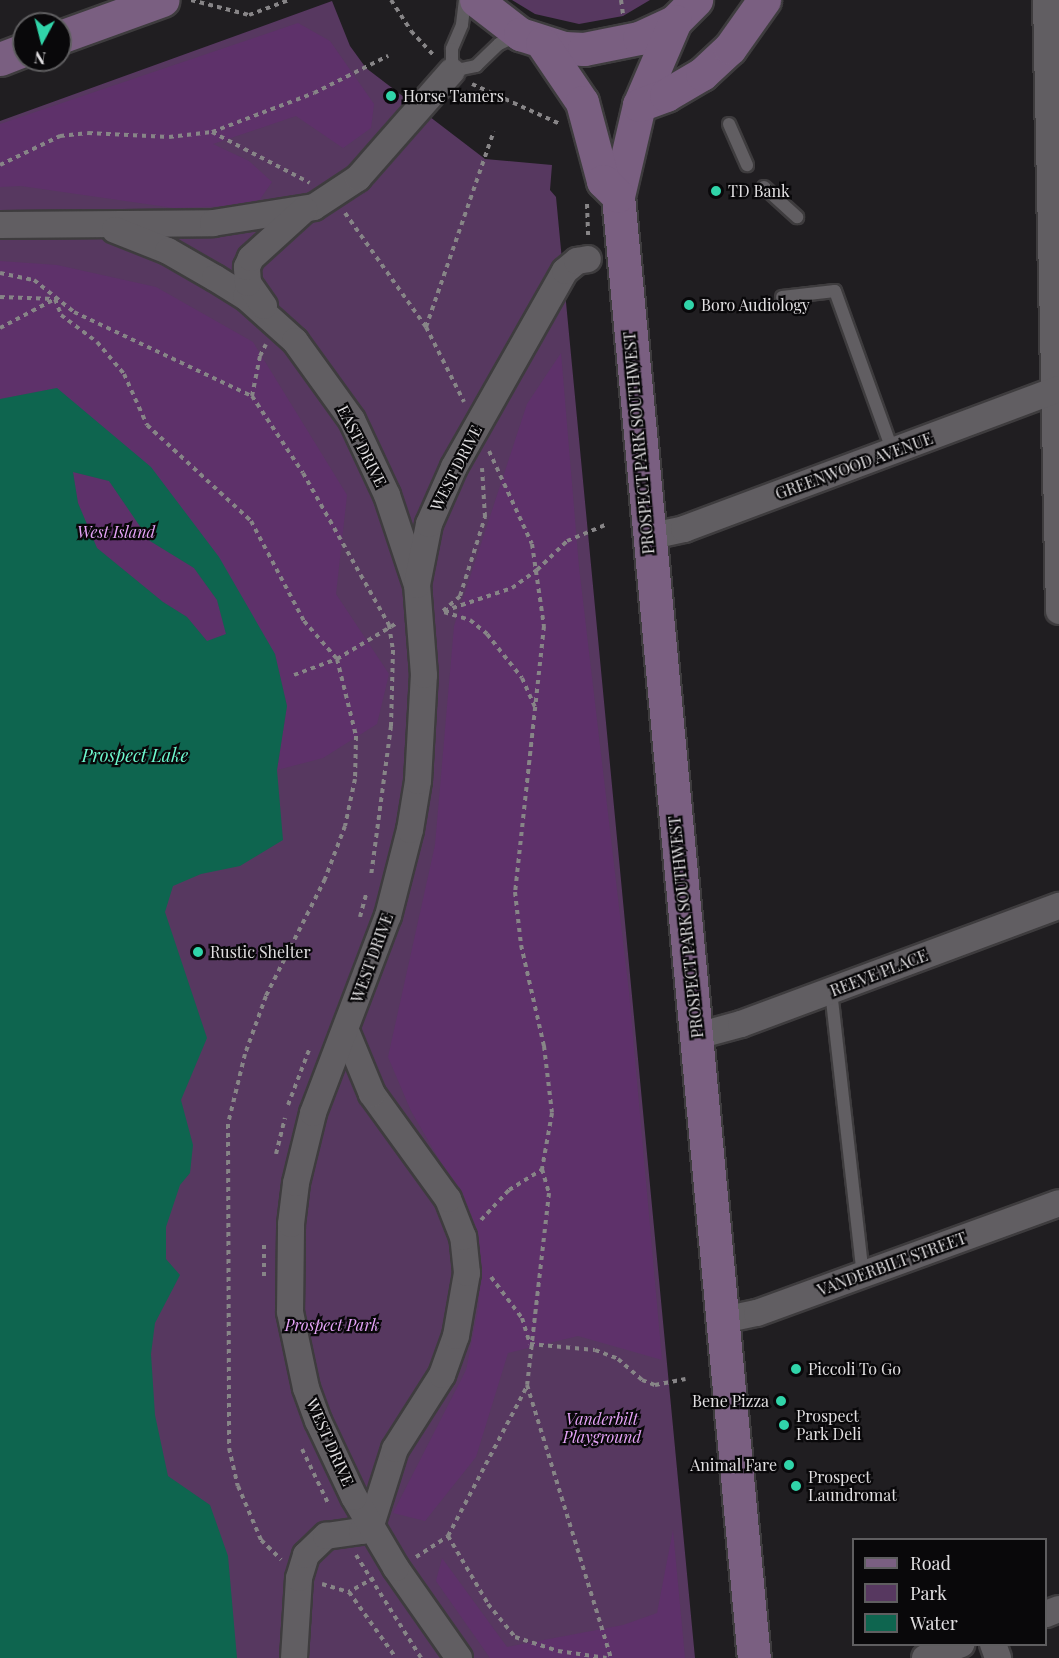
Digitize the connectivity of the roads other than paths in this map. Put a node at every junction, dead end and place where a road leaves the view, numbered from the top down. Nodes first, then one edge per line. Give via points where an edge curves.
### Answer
1 (162, 0) edge
2 (465, 0) edge
3 (476, 0) edge
4 (764, 0) edge
5 (1046, 0) edge
6 (685, 10) edge
7 (72, 33) edge
8 (531, 38) junction
9 (452, 71) junction
10 (702, 74) junction
11 (639, 105) junction
12 (729, 124) dead end
13 (747, 165) dead end
14 (764, 187) dead end
15 (618, 196) junction
16 (304, 210) junction
17 (797, 217) dead end
18 (0, 225) edge
19 (105, 226) junction
20 (604, 257) junction
21 (782, 297) dead end
22 (278, 323) junction
23 (1056, 390) edge
24 (893, 452) junction
25 (647, 537) junction
26 (417, 585) junction
27 (1059, 611) edge
28 (1059, 906) edge
29 (831, 991) junction
30 (346, 1031) junction
31 (697, 1036) junction
32 (1059, 1203) edge
33 (863, 1275) junction
34 (723, 1320) junction
35 (371, 1525) junction
36 (956, 1646) edge
37 (294, 1658) edge
38 (459, 1658) edge
39 (754, 1658) edge
40 (925, 1658) edge

1 - 7 street
2 - 9 lane via 462,26 452,49
3 - 8 street
4 - 10 street via 730,48
5 - 23 street
6 - 8 street via 639,38 606,47 564,48
6 - 10 street via 684,47
6 - 11 street, PROSPECT PARK SOUTHWEST
8 - 9 lane via 499,44 476,66
8 - 15 street via 582,102 603,181
9 - 16 street, EAST DRIVE via 379,156 332,199
10 - 11 street
11 - 15 street, PROSPECT PARK SOUTHWEST
12 - 13 lane
14 - 17 lane
15 - 20 street, PROSPECT PARK SOUTHWEST
16 - 19 street, EAST DRIVE via 213,224
16 - 22 street, EAST DRIVE via 251,258 247,267 248,283
18 - 19 street, EAST DRIVE
19 - 22 street, EAST DRIVE via 168,251 246,297
20 - 25 street, PROSPECT PARK SOUTHWEST
20 - 26 street, WEST DRIVE via 577,261 565,271 476,426 435,506
21 - 24 lane via 835,291
22 - 26 street, EAST DRIVE via 352,420 387,495
23 - 24 street, GREENWOOD AVENUE
23 - 27 street
24 - 25 street, GREENWOOD AVENUE via 684,529
25 - 31 street, PROSPECT PARK SOUTHWEST
26 - 30 street, WEST DRIVE via 424,675 418,781 388,916
28 - 29 street, REEVE PLACE
29 - 31 street, REEVE PLACE
29 - 33 lane
30 - 35 street, WEST DRIVE via 313,1113 296,1183 290,1312 306,1388 318,1421
30 - 35 street via 372,1094 448,1199 467,1255 456,1336 442,1375 395,1449
31 - 34 street, PROSPECT PARK SOUTHWEST
32 - 33 street, VANDERBILT STREET
33 - 34 street, VANDERBILT STREET via 757,1313
34 - 39 street, PROSPECT PARK SOUTHWEST
35 - 37 street via 362,1531 320,1539 306,1555 299,1578
35 - 38 street, WEST DRIVE
36 - 40 street

